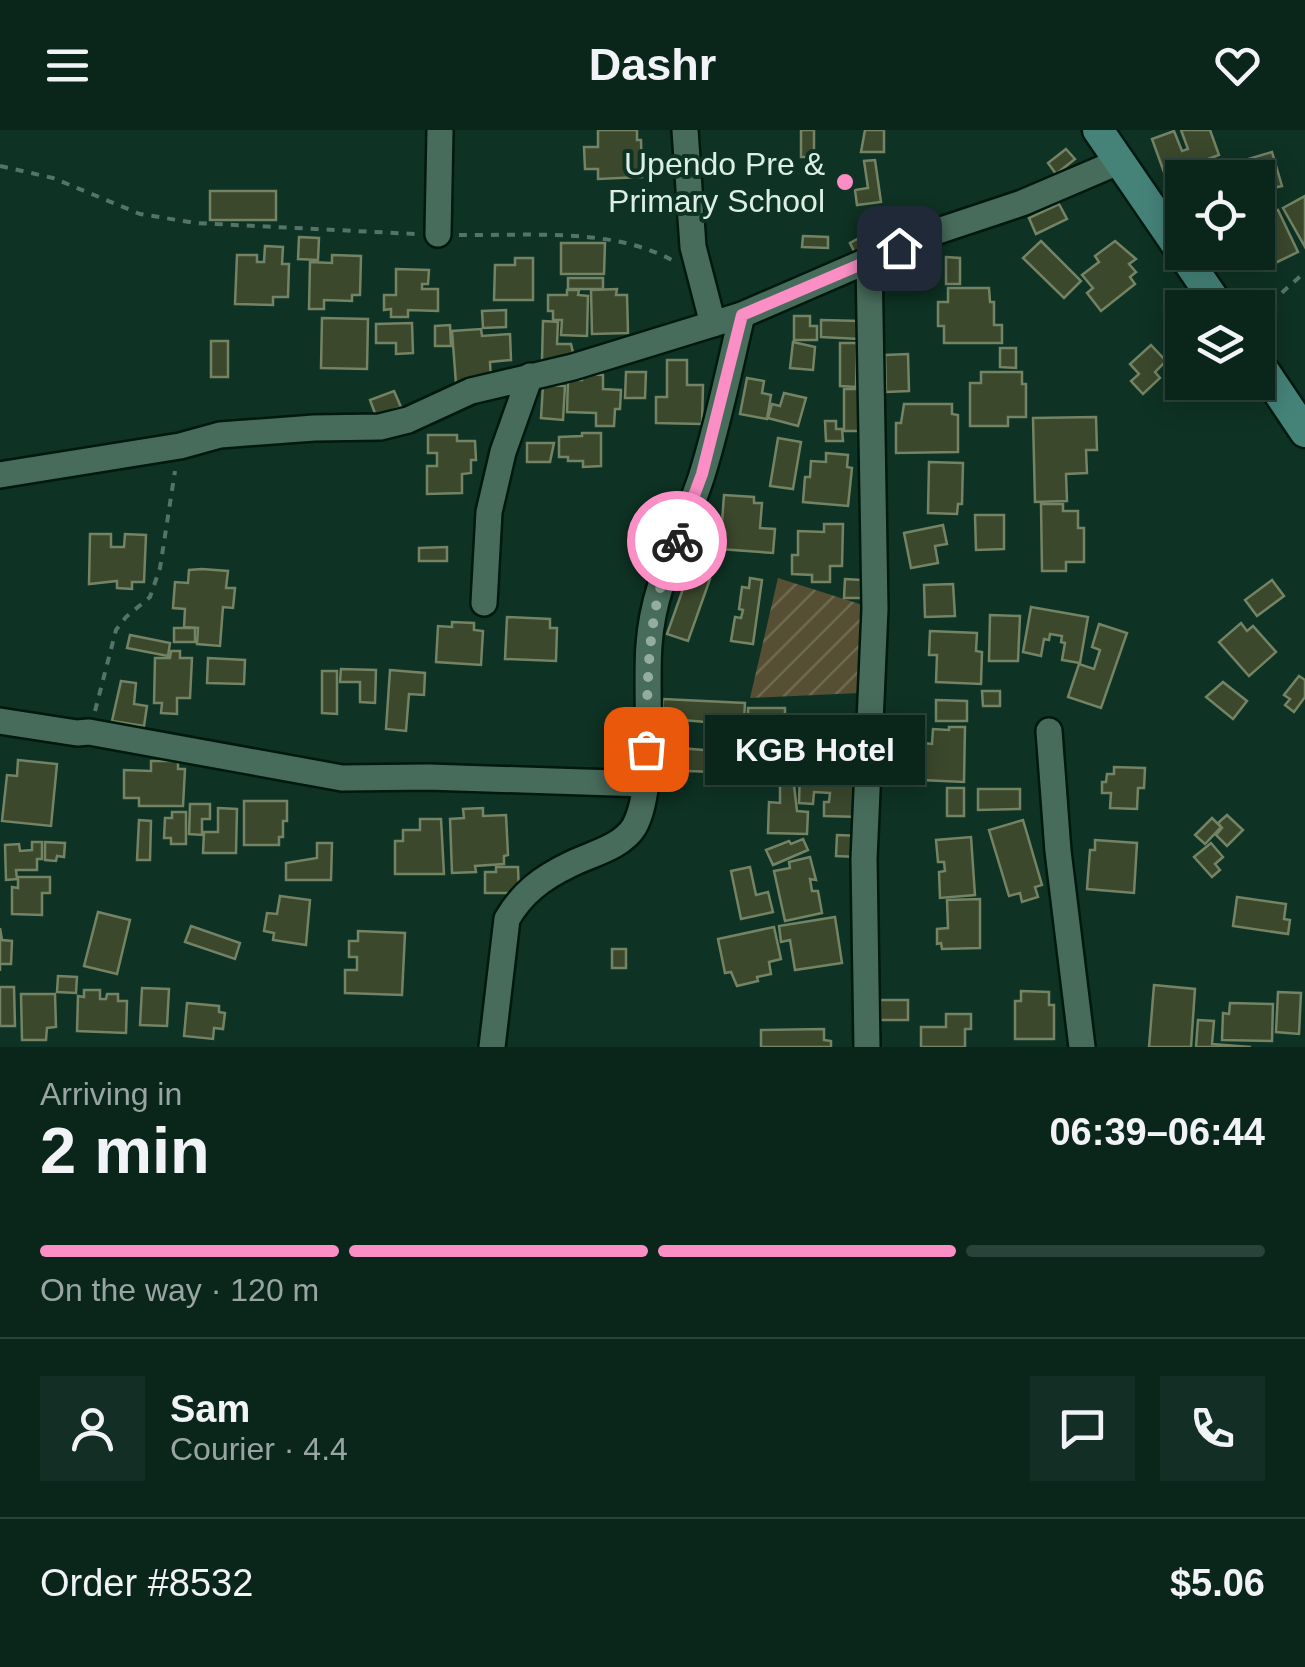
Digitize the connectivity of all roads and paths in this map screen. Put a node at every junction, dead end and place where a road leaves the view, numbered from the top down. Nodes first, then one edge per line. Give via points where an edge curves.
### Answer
1 (440, 130) edge
2 (685, 130) edge
3 (1098, 130) edge
4 (1118, 162) junction
5 (0, 166) edge
6 (438, 234) junction
7 (869, 260) junction
8 (1305, 272) edge
9 (698, 274) junction
10 (1207, 290) edge
11 (1275, 299) edge
12 (742, 315) junction
13 (713, 324) junction
14 (530, 376) junction
15 (1275, 387) edge
16 (1305, 432) edge
17 (180, 446) junction
18 (0, 475) edge
19 (484, 603) dead end
20 (0, 721) edge
21 (1049, 731) dead end
22 (90, 732) junction
23 (645, 784) junction
24 (492, 1047) edge
25 (868, 1047) edge
26 (1082, 1047) edge

1 - 6 street
2 - 9 street
3 - 4 street
4 - 7 street
4 - 10 street
5 - 6 path via 53,178 140,214 196,223
6 - 9 path via 613,241
7 - 12 street
7 - 25 street via 875,609 864,859
8 - 11 path
9 - 13 street
12 - 13 street
12 - 23 street via 702,474 657,588
13 - 14 street
14 - 17 street via 380,427 256,431
14 - 19 street via 490,512
15 - 16 street
17 - 18 street
17 - 22 path via 160,568 150,596 116,630
20 - 22 street
21 - 26 street
22 - 23 street via 342,778
23 - 24 street via 634,828 528,889 507,919

